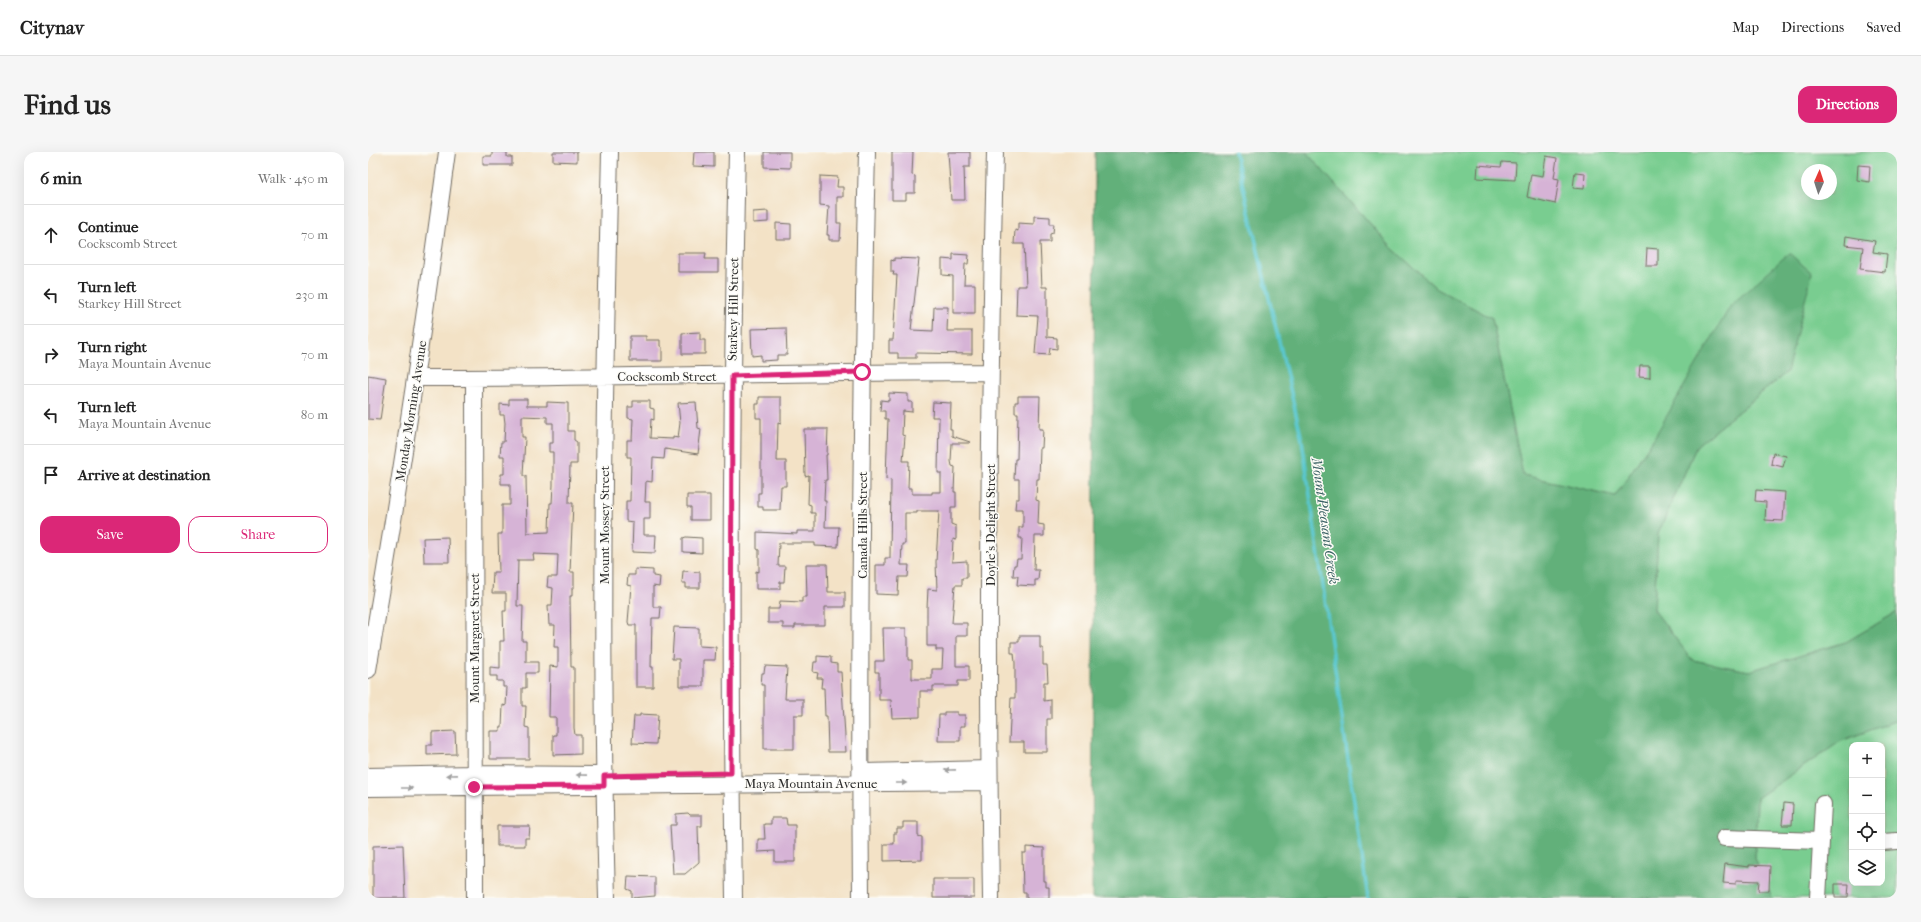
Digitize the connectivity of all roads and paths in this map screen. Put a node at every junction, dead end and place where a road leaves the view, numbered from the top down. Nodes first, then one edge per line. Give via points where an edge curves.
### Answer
1 (447, 152) edge
2 (610, 152) edge
3 (737, 152) edge
4 (867, 152) edge
5 (995, 152) edge
6 (862, 372) junction
7 (990, 372) junction
8 (732, 376) junction
9 (604, 377) junction
10 (415, 378) junction
11 (474, 378) junction
12 (368, 670) edge
13 (368, 776) edge
14 (989, 776) junction
15 (732, 778) junction
16 (860, 778) junction
17 (474, 781) junction
18 (604, 781) junction
19 (368, 788) edge
20 (1823, 804) dead end
21 (1724, 838) dead end
22 (1821, 841) junction
23 (1897, 841) edge
24 (1885, 842) edge
25 (474, 898) edge
26 (607, 898) edge
27 (734, 898) edge
28 (862, 898) edge
29 (991, 898) edge
30 (1818, 898) edge

1 - 10 street, Monday Morning Avenue
2 - 9 street, Mount Mossey Street
3 - 8 street, Starkey Hill Street
4 - 6 street, Canada Hills Street
5 - 7 street, Doyle's Delight Street
6 - 7 street, Cockscomb Street
6 - 8 street, Cockscomb Street
6 - 16 street, Canada Hills Street
7 - 14 street, Doyle's Delight Street
8 - 9 street, Cockscomb Street
8 - 15 street, Starkey Hill Street
9 - 11 street, Cockscomb Street
9 - 18 street, Mount Mossey Street
10 - 11 street, Cockscomb Street
10 - 12 street, Monday Morning Avenue via 401,478
11 - 17 street, Mount Margaret Street
17 -> 13 street, Maya Mountain Avenue
14 - 16 street, Maya Mountain Avenue
14 - 29 street, Doyle's Delight Street
15 - 16 street, Maya Mountain Avenue
15 - 18 street, Maya Mountain Avenue
15 - 27 street, Starkey Hill Street
16 - 28 street, Canada Hills Street
17 - 18 street, Maya Mountain Avenue
19 -> 17 street, Maya Mountain Avenue
17 - 25 street, Mount Margaret Street
18 - 26 street, Mount Mossey Street
20 - 22 street
21 - 22 street
22 - 30 street
23 - 24 street

